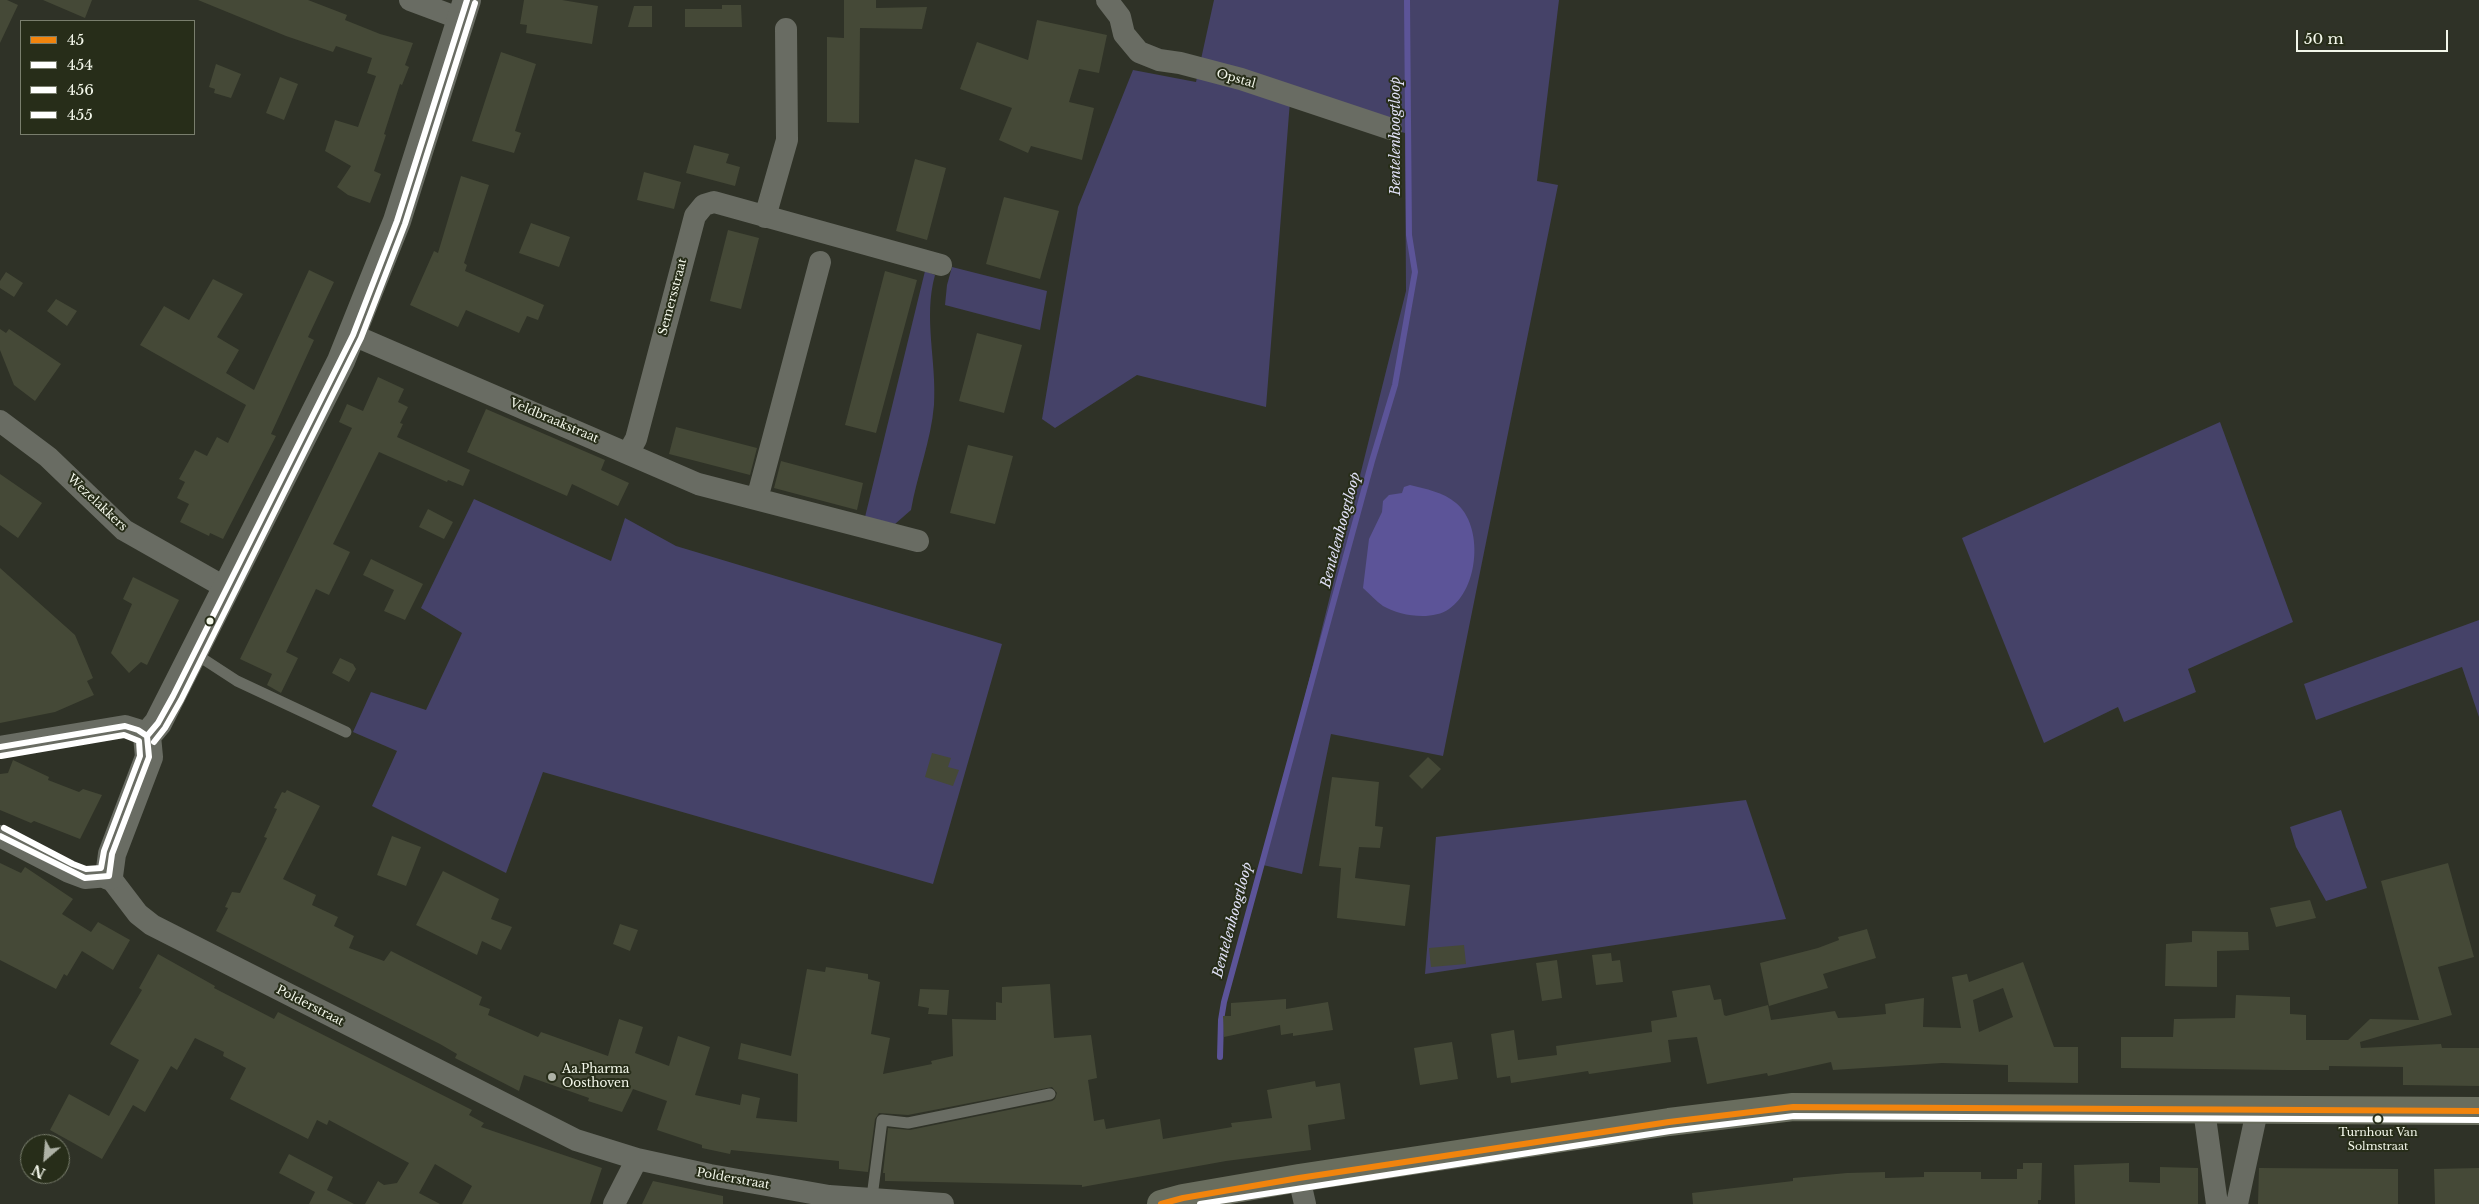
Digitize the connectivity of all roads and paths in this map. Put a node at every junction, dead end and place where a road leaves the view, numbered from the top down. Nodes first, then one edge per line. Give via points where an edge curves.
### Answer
1 (410, 0) edge
2 (1107, 0) edge
3 (464, 10) edge
4 (786, 29) dead end
5 (1391, 129) dead end
6 (766, 217) junction
7 (820, 262) dead end
8 (941, 265) dead end
9 (352, 335) junction
10 (0, 421) edge
11 (628, 452) junction
12 (757, 499) junction
13 (918, 542) dead end
14 (228, 589) junction
15 (194, 653) junction
16 (346, 732) dead end
17 (147, 736) junction
18 (0, 747) edge
19 (0, 836) edge
20 (109, 876) junction
21 (1050, 1094) dead end
22 (2204, 1110) junction
23 (2257, 1111) junction
24 (2479, 1111) edge
25 (638, 1159) junction
26 (1299, 1178) junction
27 (872, 1198) junction
28 (830, 1200) edge
29 (614, 1204) edge
30 (943, 1204) edge
31 (1161, 1204) edge
32 (1306, 1204) edge
33 (2217, 1204) edge
34 (2237, 1204) edge

1 - 3 street
2 - 5 street, Opstal via 1120,17 1124,34 1139,52 1159,60 1241,79
3 - 9 street via 397,221
4 - 6 street via 787,140
6 - 8 street, Semersstraat
6 - 11 street, Semersstraat via 714,202 704,205 695,216 636,439
7 - 12 street
9 - 11 street, Veldbraakstraat
9 - 14 street
10 - 14 street, Wezelakkers via 48,457 124,530
11 - 12 street, Veldbraakstraat via 698,484
12 - 13 street, Veldbraakstraat
14 - 15 street
15 - 16 lane via 237,681
15 - 17 street via 158,723
17 - 18 street via 125,726
17 - 20 street via 149,757 112,854
19 - 20 street via 68,872 85,878
20 - 25 street, Polderstraat via 138,914 152,925 537,1122 576,1140
21 - 27 lane via 908,1122 882,1120
22 - 23 main road
22 - 26 main road via 1793,1107 1669,1122
22 - 33 street
23 - 24 main road
23 - 34 street
25 - 28 street, Polderstraat
25 - 29 street
26 - 31 main road
26 - 32 street
27 - 28 street, Polderstraat
27 - 30 street, Polderstraat

